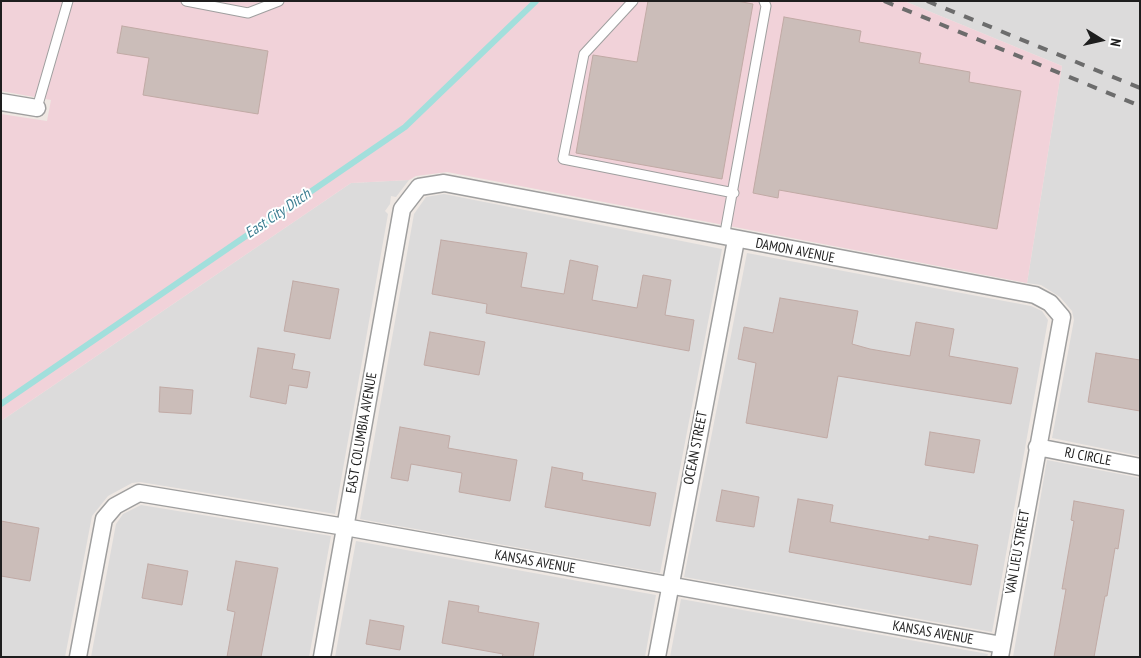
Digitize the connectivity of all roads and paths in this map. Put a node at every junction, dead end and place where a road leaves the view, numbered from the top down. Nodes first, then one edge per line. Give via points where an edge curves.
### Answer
1 (68, 1) edge
2 (186, 1) edge
3 (279, 1) edge
4 (632, 1) edge
5 (764, 1) edge
6 (1, 102) edge
7 (37, 108) joint
8 (734, 193) junction
9 (402, 209) joint
10 (730, 239) junction
11 (1037, 447) junction
12 (1140, 467) edge
13 (346, 527) junction
14 (670, 586) junction
15 (1001, 651) edge
16 (78, 657) edge
17 (322, 657) edge
18 (657, 657) edge

1 - 7 lane
2 - 3 lane via 248,13
4 - 8 lane via 584,54 563,160
5 - 8 lane via 766,6
6 - 7 street
8 - 10 lane
9 - 10 street, DAMON AVENUE via 419,187 444,183
9 - 13 street, EAST COLUMBIA AVENUE
10 - 11 street, DAMON AVENUE via 1035,295 1050,302 1062,318
10 - 14 street, OCEAN STREET
11 - 12 street, RJ CIRCLE
11 - 15 street, VAN LIEU STREET
13 - 14 street, KANSAS AVENUE
13 - 16 street, KANSAS AVENUE via 138,493 115,506 104,519
13 - 17 street, EAST COLUMBIA AVENUE
14 - 15 street, KANSAS AVENUE
14 - 18 street, OCEAN STREET

